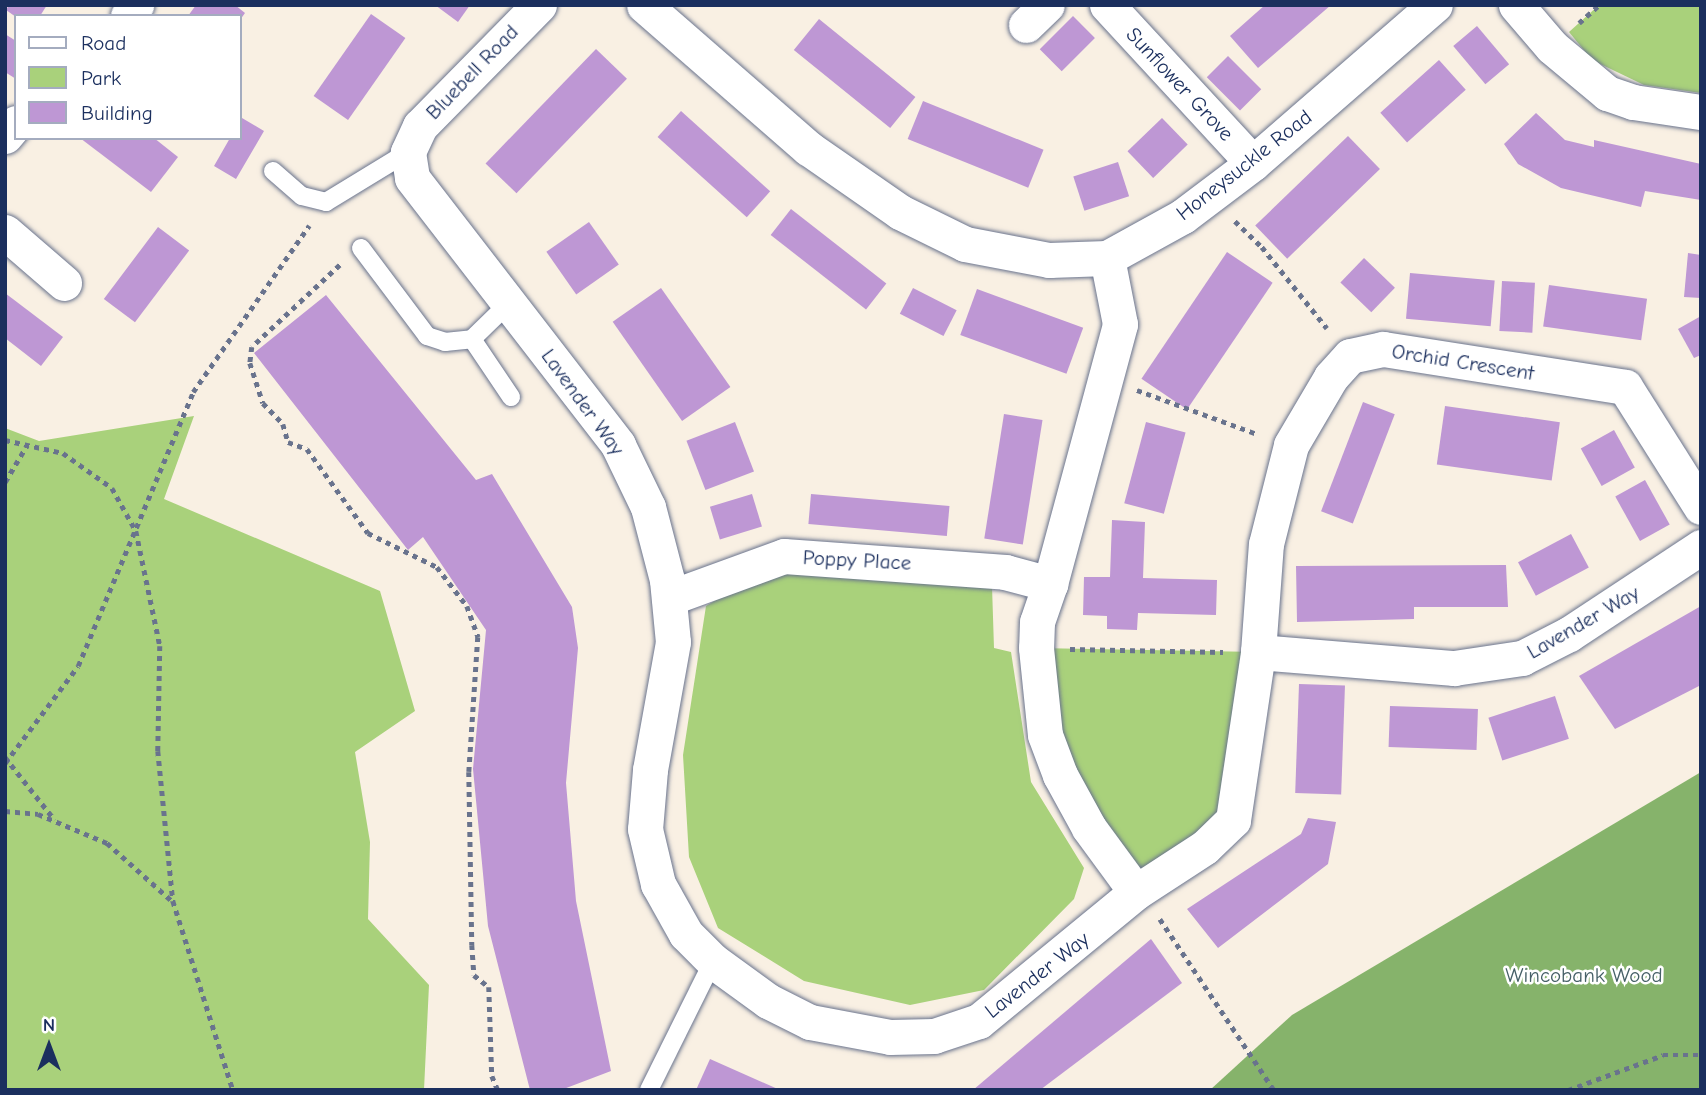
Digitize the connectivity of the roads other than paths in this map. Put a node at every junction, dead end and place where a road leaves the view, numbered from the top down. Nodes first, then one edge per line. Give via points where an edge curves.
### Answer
1 (539, 5) edge
2 (645, 5) edge
3 (1107, 5) edge
4 (1435, 5) edge
5 (1516, 5) edge
6 (1701, 113) edge
7 (408, 152) junction
8 (1253, 163) junction
9 (273, 171) dead end
10 (5, 232) edge
11 (362, 248) road end
12 (1107, 258) junction
13 (64, 283) dead end
14 (509, 303) junction
15 (472, 339) junction
16 (511, 397) dead end
17 (1701, 507) edge
18 (1701, 547) edge
19 (1050, 584) junction
20 (669, 598) junction
21 (1258, 652) junction
22 (1136, 892) junction
23 (713, 961) junction
24 (649, 1090) edge

1 - 7 street, Bluebell Road via 451,91 421,126
2 - 12 street, Honeysuckle Road via 808,148 900,212 965,244 1049,260
3 - 8 street, Sunflower Grove
4 - 8 street, Honeysuckle Road
5 - 6 street via 1552,47 1607,93
7 - 9 lane, Bluebell Road via 326,202 302,195
7 - 14 street, Lavender Way via 412,178
8 - 12 street, Honeysuckle Road via 1183,216
10 - 13 street
11 - 15 lane via 427,336 444,342
12 - 19 street via 1120,324
14 - 15 lane
14 - 20 street, Lavender Way via 618,445 649,507
15 - 16 lane
17 - 21 street, Orchid Crescent via 1625,387 1383,349 1349,356 1331,377 1291,445 1266,544
18 - 21 street, Lavender Way via 1569,634 1522,658 1454,668
19 - 20 street, Poppy Place via 1005,572 784,556
19 - 22 street via 1037,622 1036,648 1045,735 1060,775 1089,828
20 - 23 street, Lavender Way via 673,642 650,770 645,829 658,884 686,934
21 - 22 street, Lavender Way via 1233,820 1205,847
22 - 23 street, Lavender Way via 979,1021 934,1035 890,1037 810,1022 768,1001
23 - 24 lane

